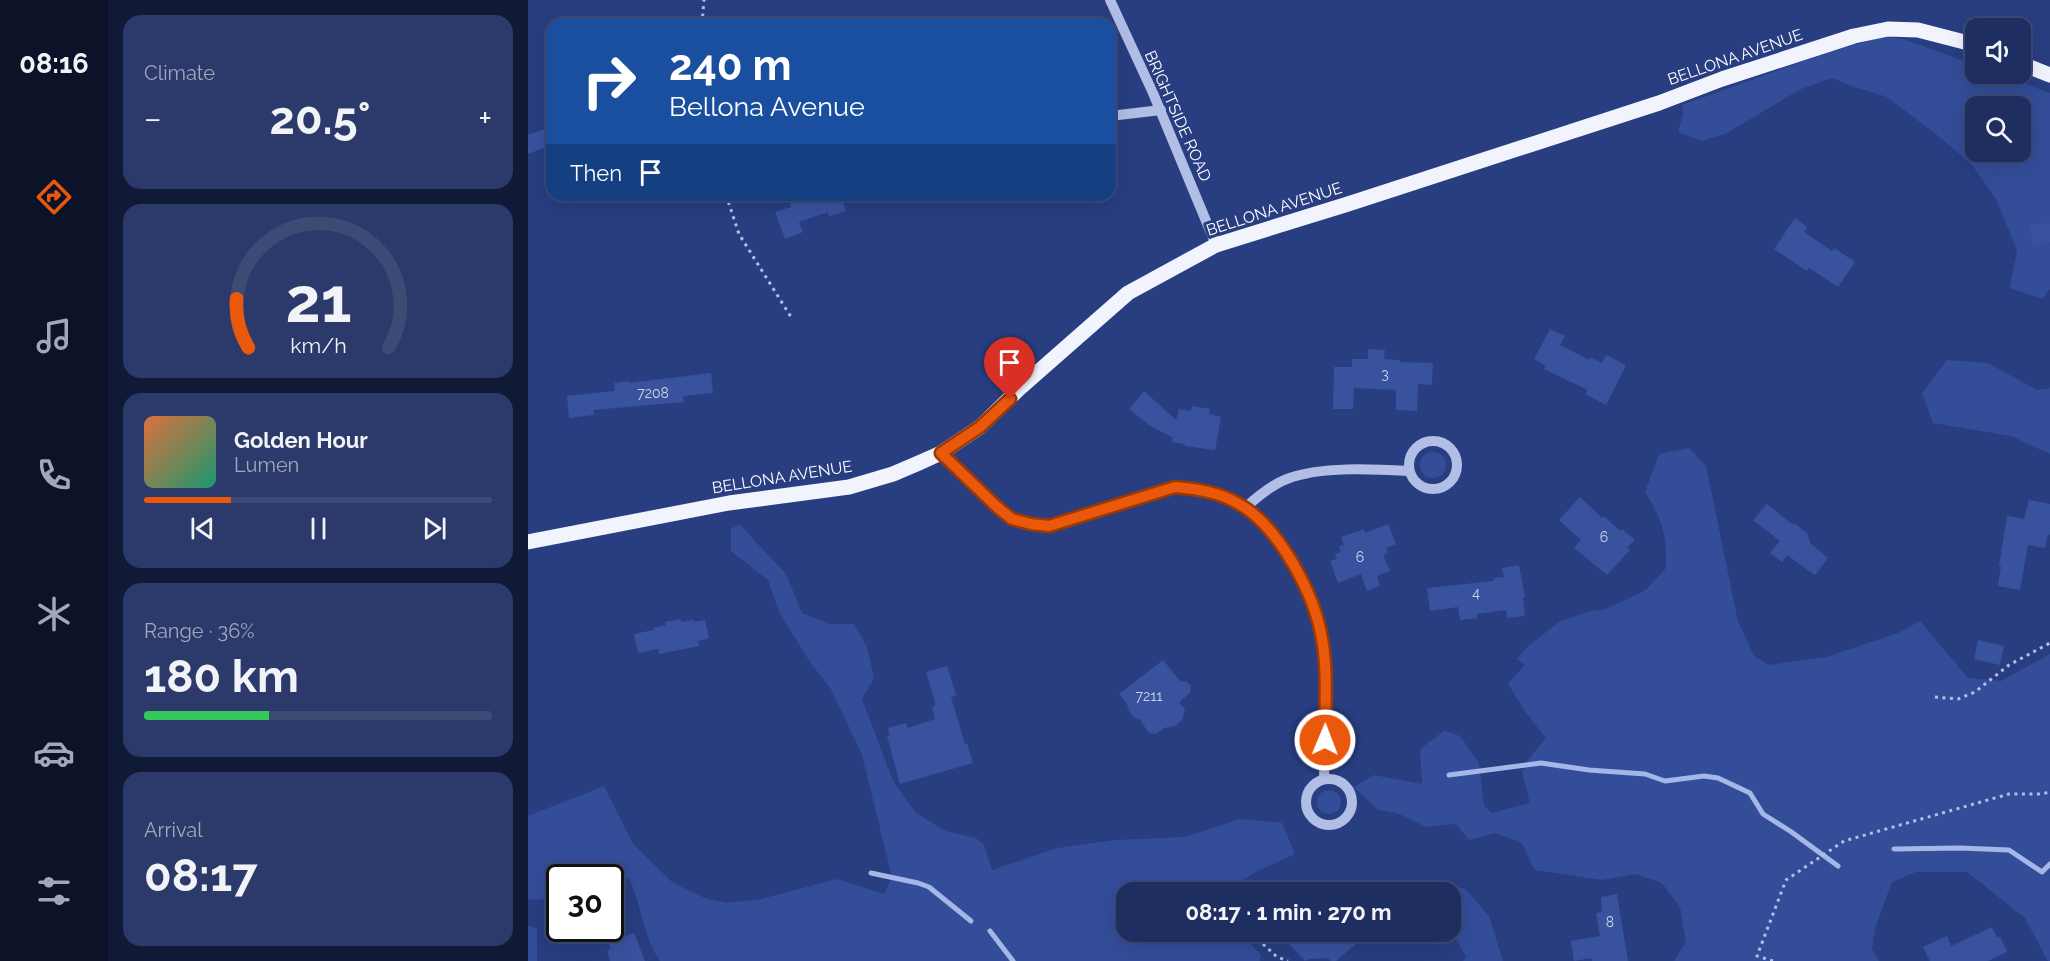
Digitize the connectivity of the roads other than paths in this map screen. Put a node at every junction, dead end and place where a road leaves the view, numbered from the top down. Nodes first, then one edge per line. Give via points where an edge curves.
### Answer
1 (1101, 0) edge
2 (1111, 4) edge
3 (1965, 42) edge
4 (2031, 67) edge
5 (2050, 75) edge
6 (1161, 110) junction
7 (1116, 115) edge
8 (1216, 245) junction
9 (941, 453) junction
10 (1409, 471) junction
11 (1245, 508) junction
12 (528, 542) edge
13 (1324, 779) junction

1 - 2 street
2 - 6 street, BRIGHTSIDE ROAD
3 - 8 main road, BELLONA AVENUE via 1918,30 1888,29 1854,36
4 - 5 main road
6 - 7 street
6 - 8 street, BRIGHTSIDE ROAD
8 - 9 main road, BELLONA AVENUE via 1128,293 980,427
9 - 11 street via 1012,519 1031,524 1049,526 1175,487 1218,495
9 - 12 main road, BELLONA AVENUE via 893,474 849,487 729,503
10 - 10 street via 1422,487 1440,488 1455,477 1457,457 1444,442 1426,441 1411,454
10 - 11 street via 1304,474 1274,485
11 - 13 street via 1279,543 1300,574 1315,608 1323,640
13 - 13 street via 1309,789 1306,808 1317,823 1335,825 1349,815 1351,795 1343,784

